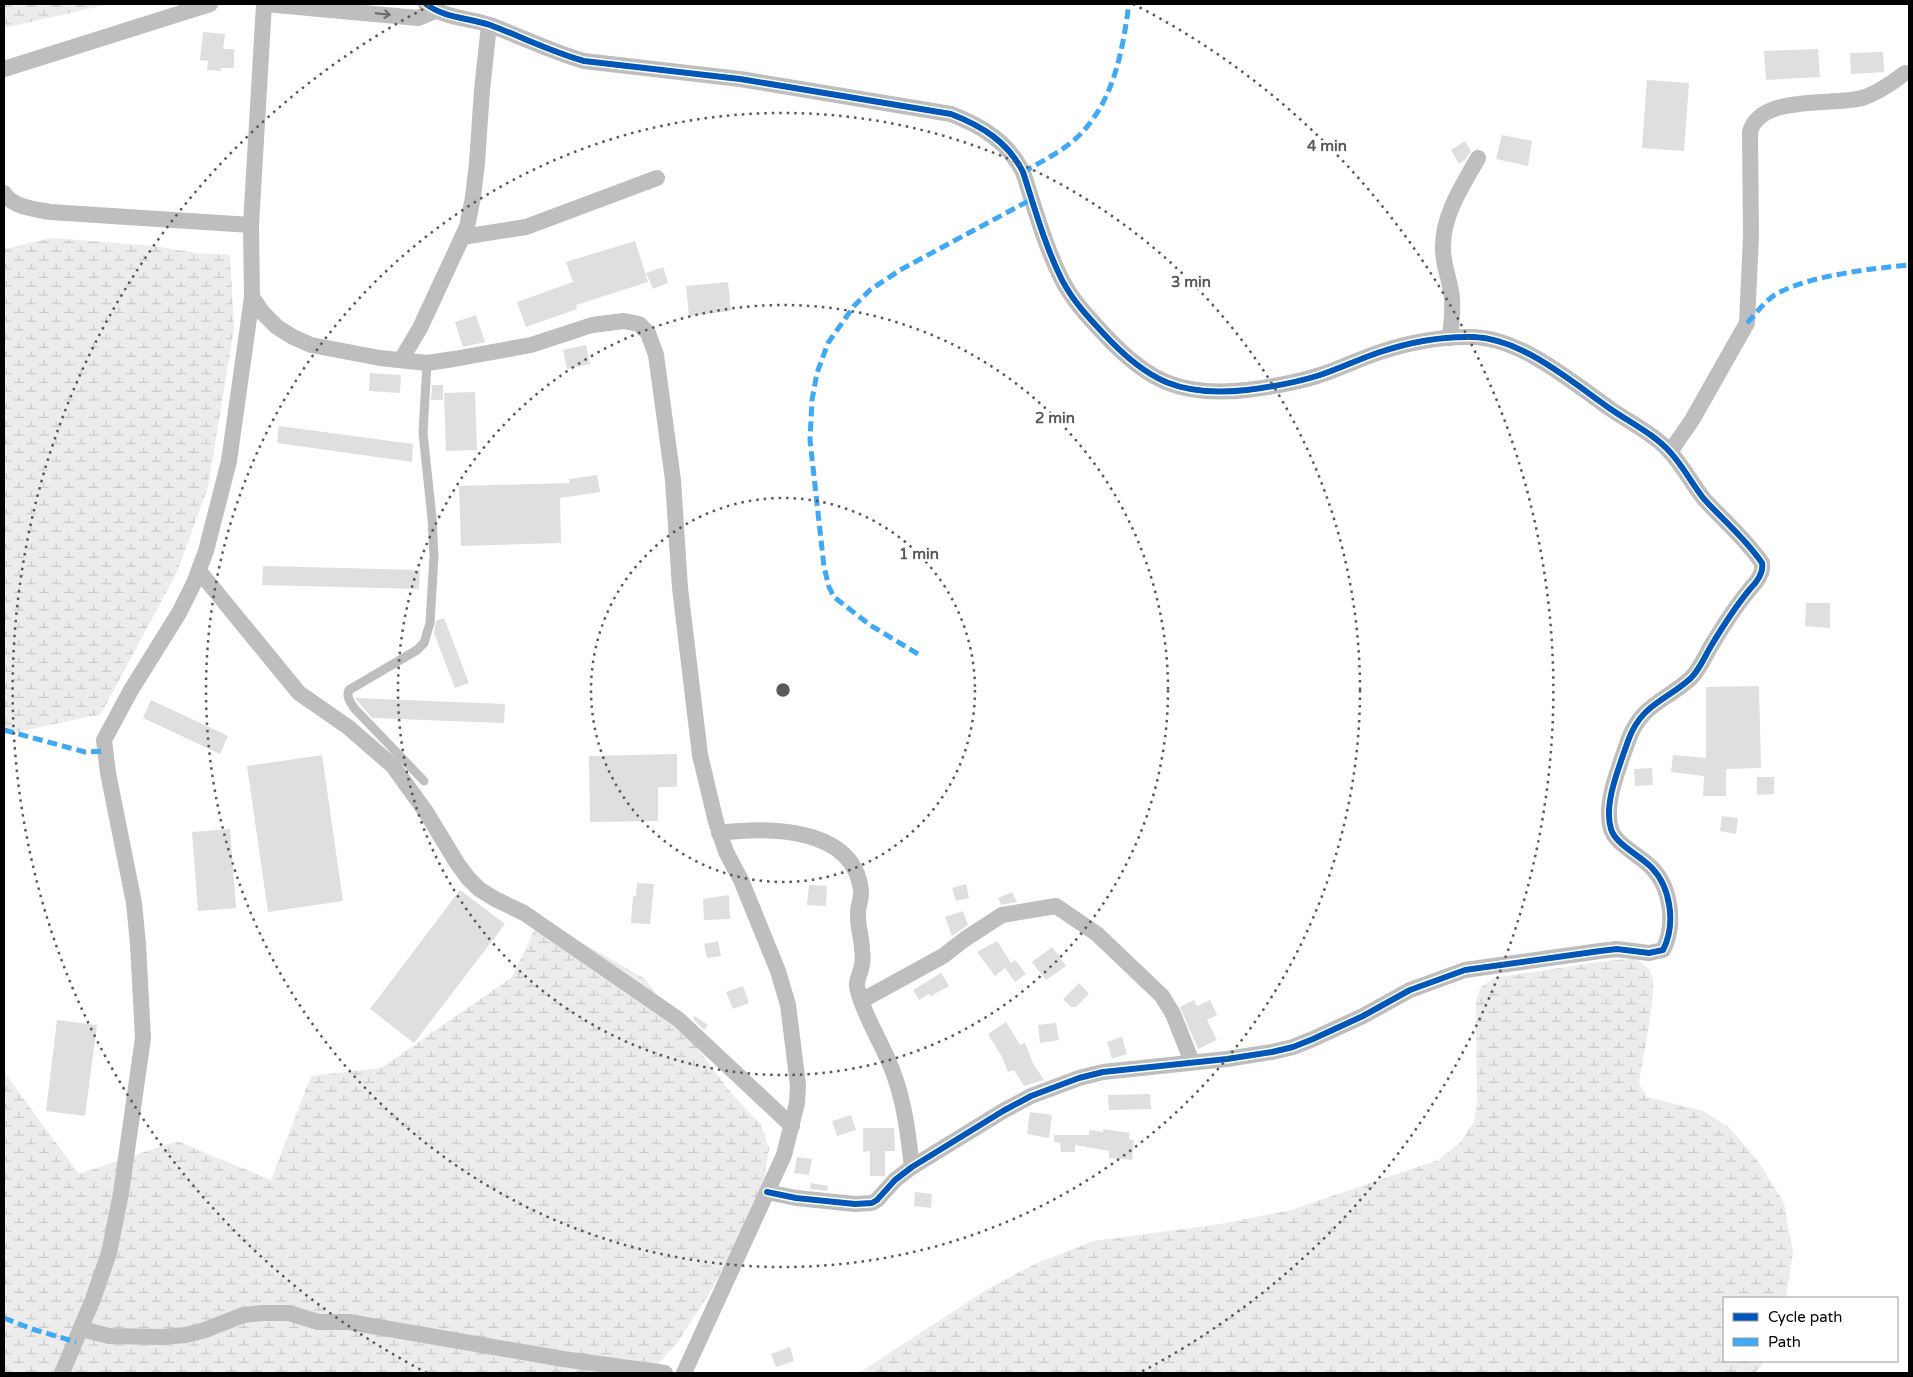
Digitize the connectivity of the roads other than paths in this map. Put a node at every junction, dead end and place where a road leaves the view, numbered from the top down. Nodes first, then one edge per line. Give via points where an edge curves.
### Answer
1 (210, 4) edge
2 (264, 4) edge
3 (430, 8) edge
4 (489, 25) junction
5 (4, 68) edge
6 (1905, 73) dead end
7 (1478, 158) dead end
8 (657, 178) dead end
9 (5, 196) edge
10 (250, 225) junction
11 (462, 237) junction
12 (252, 297) junction
13 (1450, 338) junction
14 (401, 360) junction
15 (427, 363) junction
16 (1670, 452) junction
17 (199, 571) junction
18 (424, 781) dead end
19 (719, 833) junction
20 (861, 1000) junction
21 (1192, 1062) junction
22 (792, 1126) junction
23 (912, 1167) junction
24 (767, 1192) junction
25 (81, 1329) junction
26 (64, 1369) edge
27 (665, 1373) edge
28 (684, 1373) edge

1 - 5 street
2 -> 3 street via 418,18
2 - 10 street
3 - 4 street
4 - 11 street via 473,196
4 - 13 street via 584,61 740,79 951,114 969,121 1004,144 1016,158 1054,262 1075,302 1123,354 1177,387 1207,393 1292,384 1379,352 1414,342
6 - 16 street via 1889,86 1861,98 1772,109 1752,123 1747,323
7 - 13 street via 1454,201 1445,225 1444,262 1452,299
8 - 11 street via 526,227
9 - 10 street via 27,208 50,212
10 - 12 street
11 - 14 street via 420,328
12 - 14 street via 277,326 311,345
12 - 17 street via 229,461
13 - 16 street via 1476,337 1501,342 1525,352 1571,380
14 - 15 street
15 - 18 lane via 422,433 433,531 430,623 424,643 417,650 349,690 348,694 354,708
15 - 19 street via 531,345 609,321 639,324 648,333 656,356 672,480 680,588 700,755
16 - 21 street via 1702,496 1760,560 1762,571 1727,619 1691,678 1646,710 1637,721 1613,786 1609,823 1612,834 1652,868 1669,902 1671,919 1663,950 1650,953 1617,949 1465,970 1410,990 1363,1016 1293,1047
17 - 22 street via 294,688 348,727 393,766 473,883 495,899 524,912 678,1019
17 - 25 street via 179,613 104,740 134,903 143,1038 110,1253
19 - 20 street via 753,830 817,838 828,842 849,860 861,890 858,914 862,955 856,981
19 - 22 street via 778,971 788,1005 798,1085
20 - 21 street via 943,956 1002,915 1056,906 1097,934 1162,996 1173,1014
20 - 23 street via 892,1068 905,1116
21 - 23 street via 1103,1072 1045,1090
22 - 24 street via 784,1156
23 - 24 street via 877,1200 868,1204 796,1198
24 - 28 street
25 - 26 street
25 - 27 street via 109,1336 162,1337 205,1330 243,1315 289,1313 318,1322 349,1322

